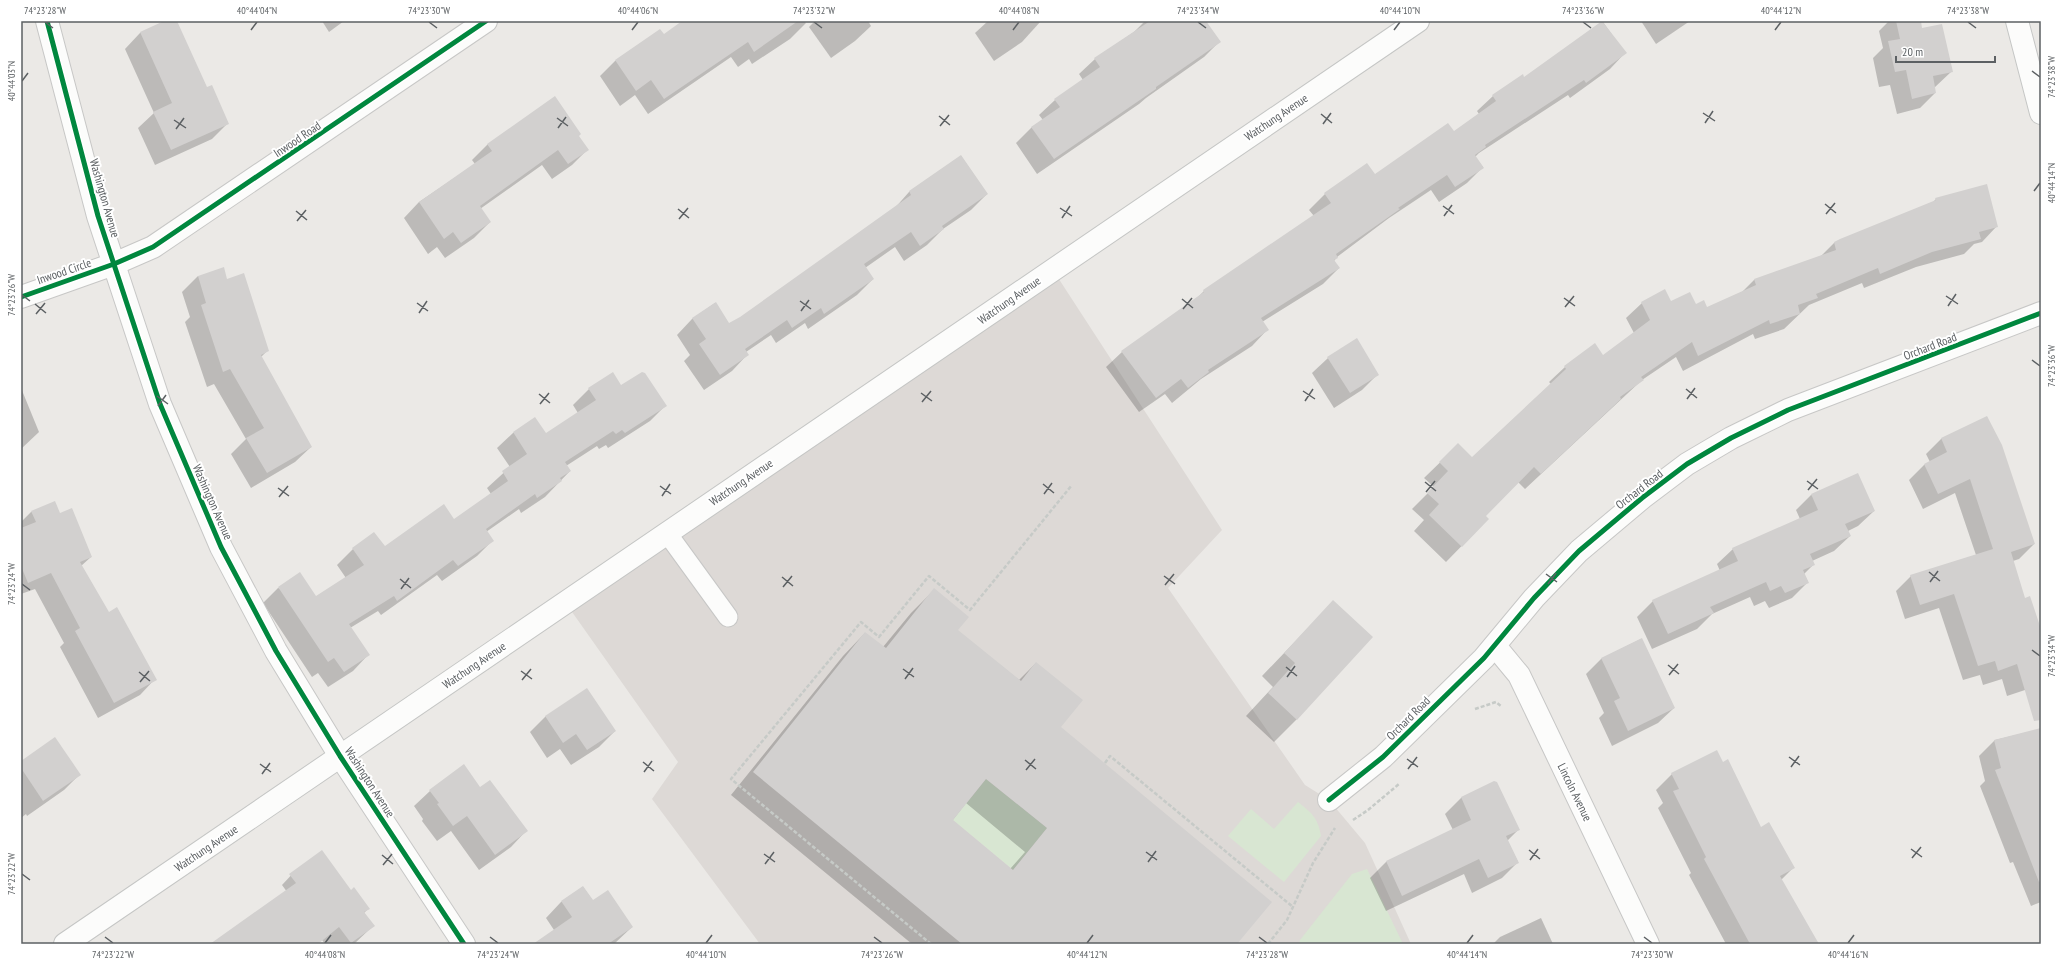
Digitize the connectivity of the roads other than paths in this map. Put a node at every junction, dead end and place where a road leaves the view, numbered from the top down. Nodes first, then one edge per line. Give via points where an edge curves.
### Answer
1 (47, 21) edge
2 (486, 21) edge
3 (1418, 21) edge
4 (2017, 21) edge
5 (2041, 113) edge
6 (114, 264) junction
7 (21, 297) edge
8 (2041, 313) edge
9 (667, 533) junction
10 (728, 617) dead end
11 (1495, 646) junction
12 (340, 756) junction
13 (1333, 797) road end
14 (65, 944) edge
15 (464, 944) edge
16 (1648, 944) edge

1 - 6 street, Washington Avenue via 98,216
2 - 6 street, Inwood Road via 153,247
3 - 9 street, Watchung Avenue
4 - 5 street
6 - 7 street, Inwood Circle
6 - 12 street, Washington Avenue via 160,404 222,547 276,651
8 - 11 street, Orchard Road via 1788,410 1731,438 1687,464 1579,551 1534,598
9 - 10 lane
9 - 12 street, Watchung Avenue
11 - 13 street, Orchard Road via 1383,757
11 - 16 street, Lincoln Avenue via 1520,675
12 - 14 street, Watchung Avenue
12 - 15 street, Washington Avenue

